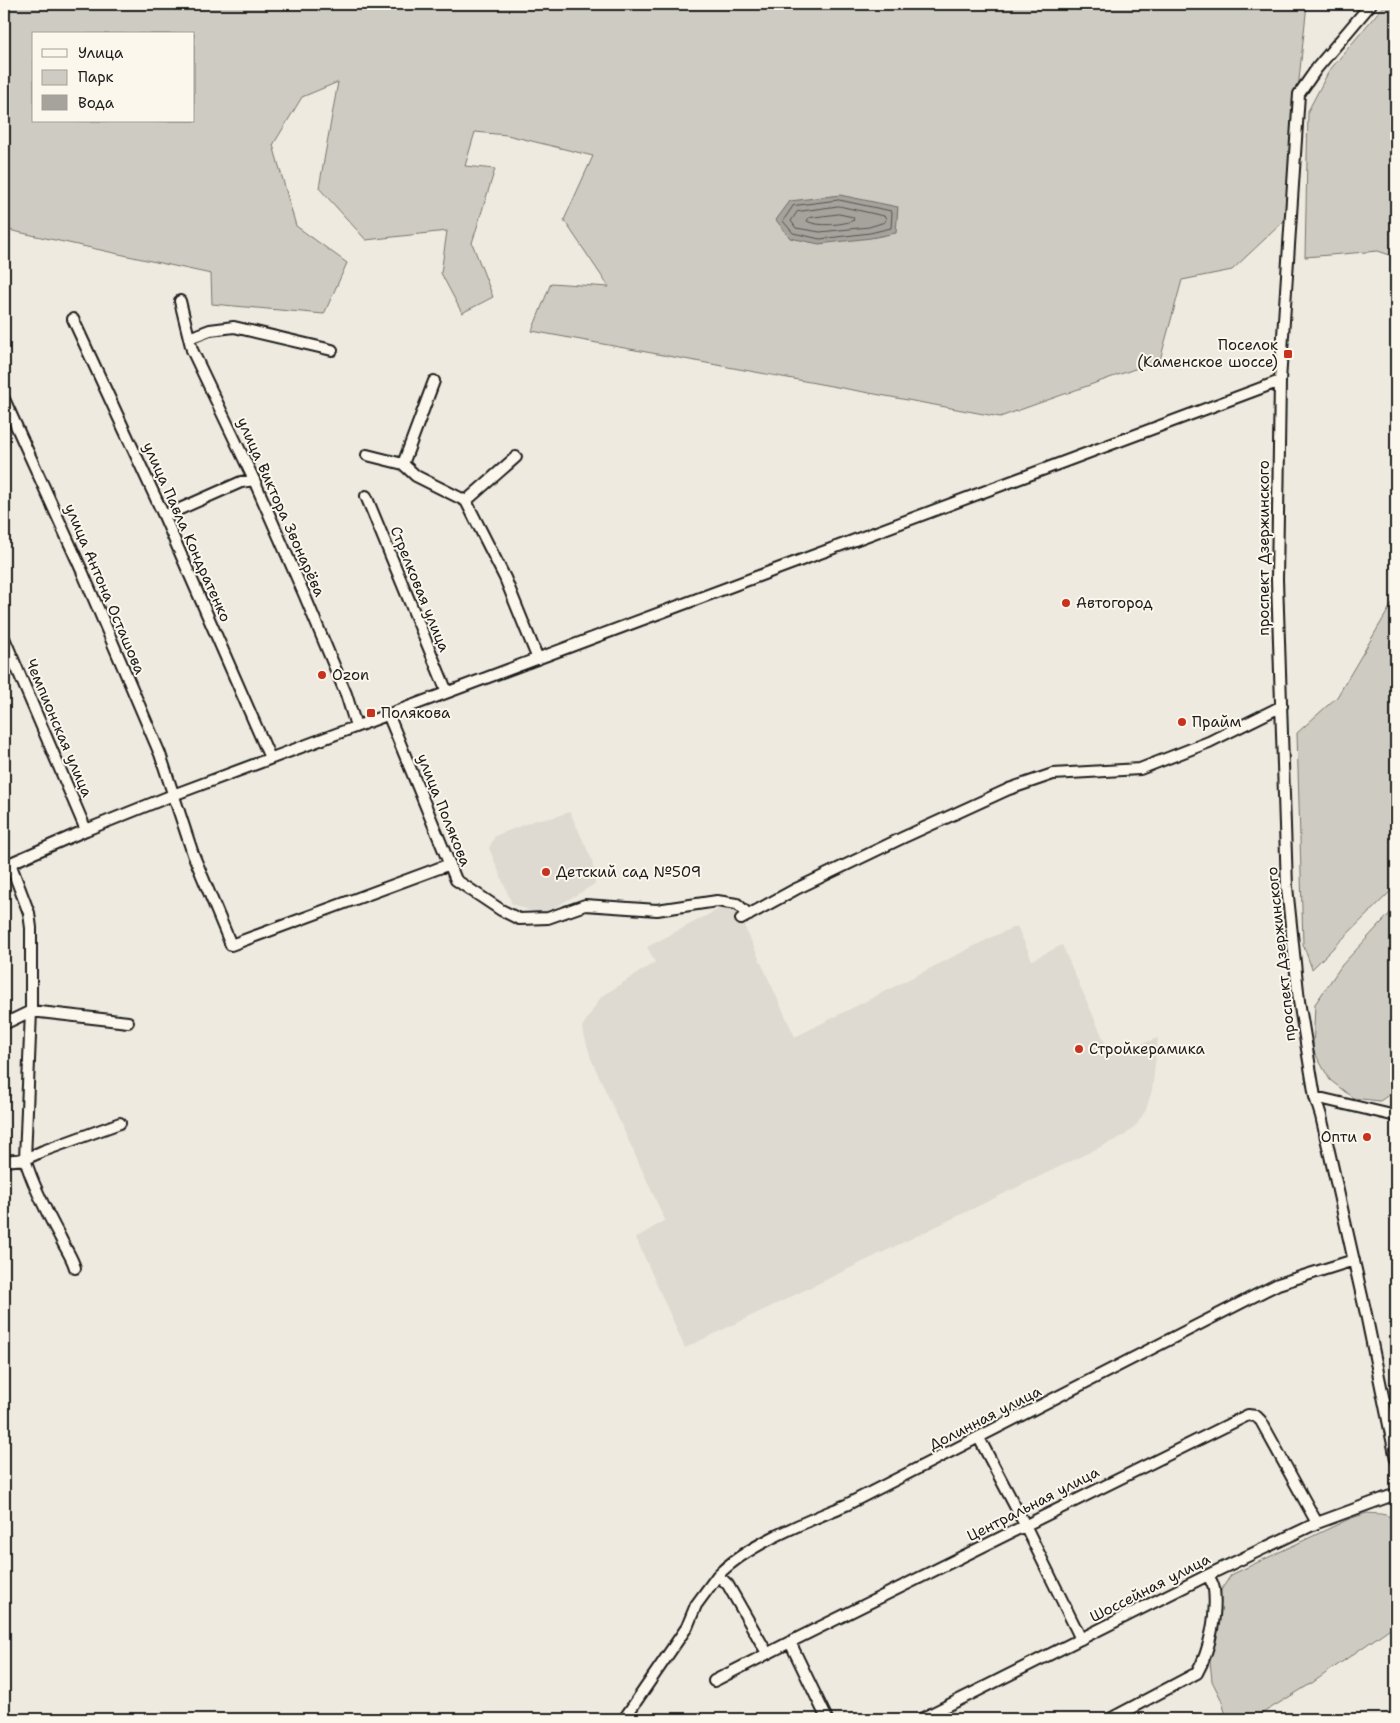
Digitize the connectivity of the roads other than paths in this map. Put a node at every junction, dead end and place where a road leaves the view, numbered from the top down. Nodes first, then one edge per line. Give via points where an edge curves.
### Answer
1 (1371, 4) edge
2 (180, 301) dead end
3 (74, 319) dead end
4 (189, 338) junction
5 (332, 350) dead end
6 (434, 381) dead end
7 (1280, 381) junction
8 (4, 399) edge
9 (367, 455) dead end
10 (516, 457) dead end
11 (403, 464) junction
12 (254, 480) junction
13 (366, 496) dead end
14 (466, 501) junction
15 (164, 516) junction
16 (4, 638) edge
17 (538, 659) junction
18 (447, 692) junction
19 (1282, 706) junction
20 (388, 714) junction
21 (356, 726) junction
22 (270, 758) junction
23 (173, 795) junction
24 (86, 830) junction
25 (450, 864) junction
26 (7, 865) edge
27 (31, 1011) junction
28 (128, 1022) dead end
29 (4, 1024) edge
30 (1315, 1097) junction
31 (1396, 1116) edge
32 (120, 1124) dead end
33 (4, 1160) edge
34 (25, 1160) junction
35 (1354, 1260) junction
36 (76, 1268) dead end
37 (979, 1438) junction
38 (1396, 1459) edge
39 (1396, 1494) edge
40 (1317, 1523) junction
41 (1025, 1525) junction
42 (718, 1575) junction
43 (1208, 1575) junction
44 (1081, 1639) junction
45 (790, 1642) junction
46 (767, 1653) junction
47 (714, 1681) dead end
48 (624, 1719) edge
49 (827, 1719) edge
50 (922, 1719) edge
51 (1110, 1719) edge

1 - 7 street, проспект Дзержинского via 1298,94
2 - 4 street, улица Виктора Звонарёва
3 - 15 street, улица Павла Кондратенко
4 - 5 street via 210,330 234,327
4 - 12 street, улица Виктора Звонарёва
6 - 11 street
7 - 17 street
7 - 19 street, проспект Дзержинского via 1276,546
8 - 23 street, улица Антона Осташова via 160,754
9 - 11 street
10 - 14 street
11 - 14 street via 416,476
12 - 15 street via 241,482
12 - 21 street, улица Виктора Звонарёва via 346,694
13 - 18 street, Стрелковая улица
14 - 17 street via 505,578
15 - 22 street, улица Павла Кондратенко
16 - 24 street, Чемпионская улица
17 - 18 street
18 - 20 street
19 - 25 street, улица Полякова via 1209,742 1140,769 1053,774 1009,789 796,889 745,917 737,904 717,901 657,910 585,905 548,918 519,919 466,888 456,880
19 - 30 street, проспект Дзержинского via 1288,887 1299,1001
20 - 21 street
20 - 25 street, улица Полякова
21 - 22 street
22 - 23 street
23 - 24 street
23 - 25 street, улица Антона Осташова via 193,854 231,945
24 - 26 street
26 - 27 street via 29,913
27 - 28 street
27 - 29 street
27 - 34 street
30 - 31 street
30 - 35 street, проспект Дзержинского
32 - 34 street
33 - 34 street
34 - 36 street
35 - 37 street, Долинная улица via 1278,1284
35 - 38 street, проспект Дзержинского
37 - 41 street
37 - 42 street, Долинная улица via 777,1537 727,1565
39 - 40 street, Шоссейная улица
40 - 41 street, Центральная улица via 1261,1421 1248,1415
40 - 43 street, Шоссейная улица
41 - 44 street
41 - 45 street, Центральная улица
42 - 46 street via 728,1585
42 - 48 street, Долинная улица via 696,1605 688,1628
43 - 44 street, Шоссейная улица
43 - 51 street via 1214,1587 1212,1623 1204,1660 1197,1673
44 - 50 street, Шоссейная улица
45 - 46 street, Центральная улица
45 - 49 street
46 - 47 street, Центральная улица

